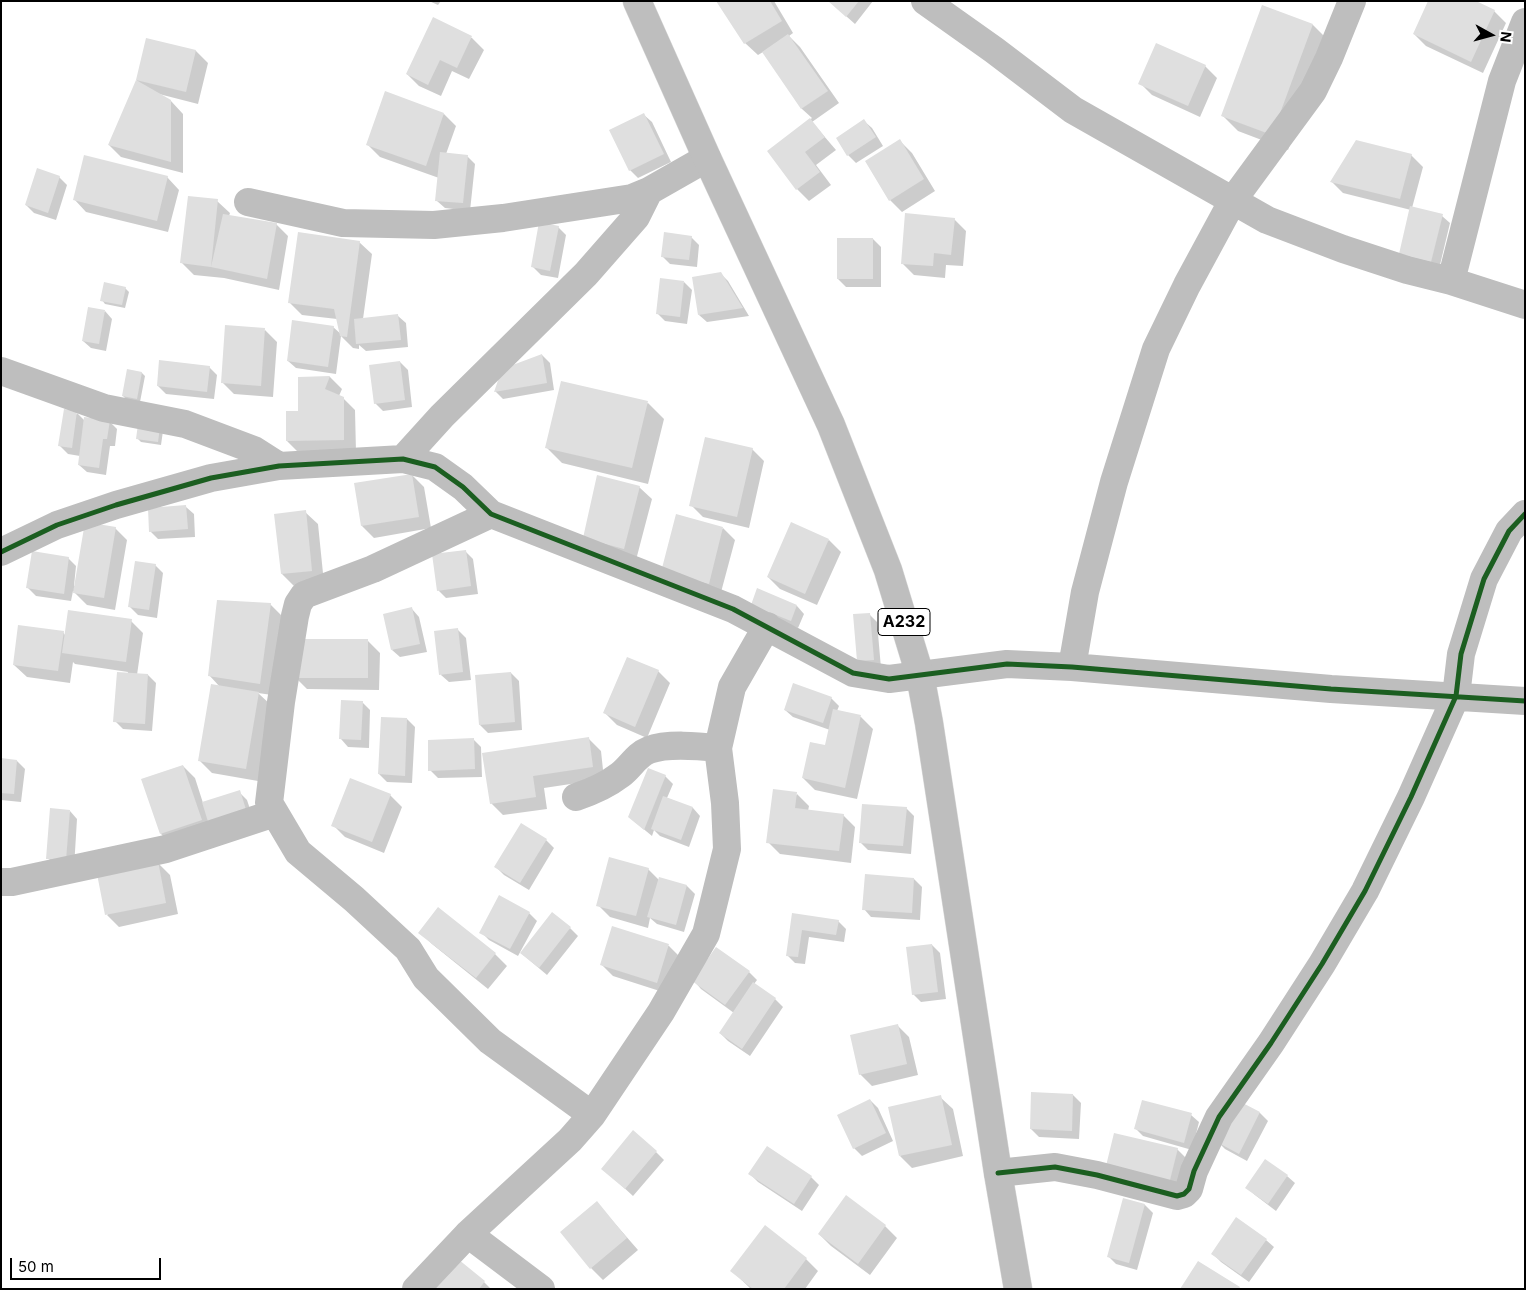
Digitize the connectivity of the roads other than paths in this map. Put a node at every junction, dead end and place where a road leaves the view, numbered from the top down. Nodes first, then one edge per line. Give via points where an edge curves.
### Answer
1 (637, 1) edge
2 (926, 1) edge
3 (1352, 1) edge
4 (1525, 22) edge
5 (707, 158) junction
6 (649, 191) junction
7 (1232, 200) junction
8 (248, 202) dead end
9 (1451, 281) junction
10 (1525, 305) edge
11 (1, 371) edge
12 (404, 459) junction
13 (279, 466) junction
14 (491, 514) junction
15 (1525, 514) edge
16 (1, 552) edge
17 (767, 626) junction
18 (1072, 667) junction
19 (920, 675) junction
20 (1456, 696) junction
21 (1525, 701) edge
22 (718, 748) junction
23 (576, 797) dead end
24 (275, 812) junction
25 (1, 882) edge
26 (592, 1115) junction
27 (998, 1173) junction
28 (468, 1234) junction
29 (416, 1289) edge
30 (541, 1289) edge
31 (1018, 1289) edge

1 - 5 street, A232
2 - 7 street via 1073,110
3 - 7 street via 1313,91
4 - 9 street via 1502,81
5 - 6 street
5 - 19 street, A232 via 831,425 888,570
6 - 8 street via 632,198 434,225 343,223
6 - 12 street via 636,217 586,274 442,416
7 - 9 street via 1267,220 1334,245
7 - 18 street via 1156,349 1114,482 1085,592
9 - 10 street
11 - 13 street via 104,408 185,424 254,450
12 - 13 street
12 - 14 street via 435,467 463,487
13 - 16 street via 210,478 116,505 57,525
14 - 17 street via 733,609
14 - 24 street via 374,569 304,595 295,616 274,750 269,803
15 - 20 street via 1509,531 1484,579 1461,654
17 - 19 street via 853,673 889,679
17 - 22 street via 732,687
18 - 19 street via 1007,664
18 - 20 street
19 - 27 street, A232
20 - 21 street
20 - 27 street via 1365,891 1276,1036 1219,1117 1189,1189 1177,1196 1055,1167
22 - 23 street via 676,746 650,750 636,758 621,774
22 - 26 street via 727,849 706,934 661,1012
24 - 25 street via 166,849
24 - 26 street via 298,852 408,949 426,978 490,1042
26 - 28 street via 570,1140
27 - 31 street, A232
28 - 29 street
28 - 30 street

